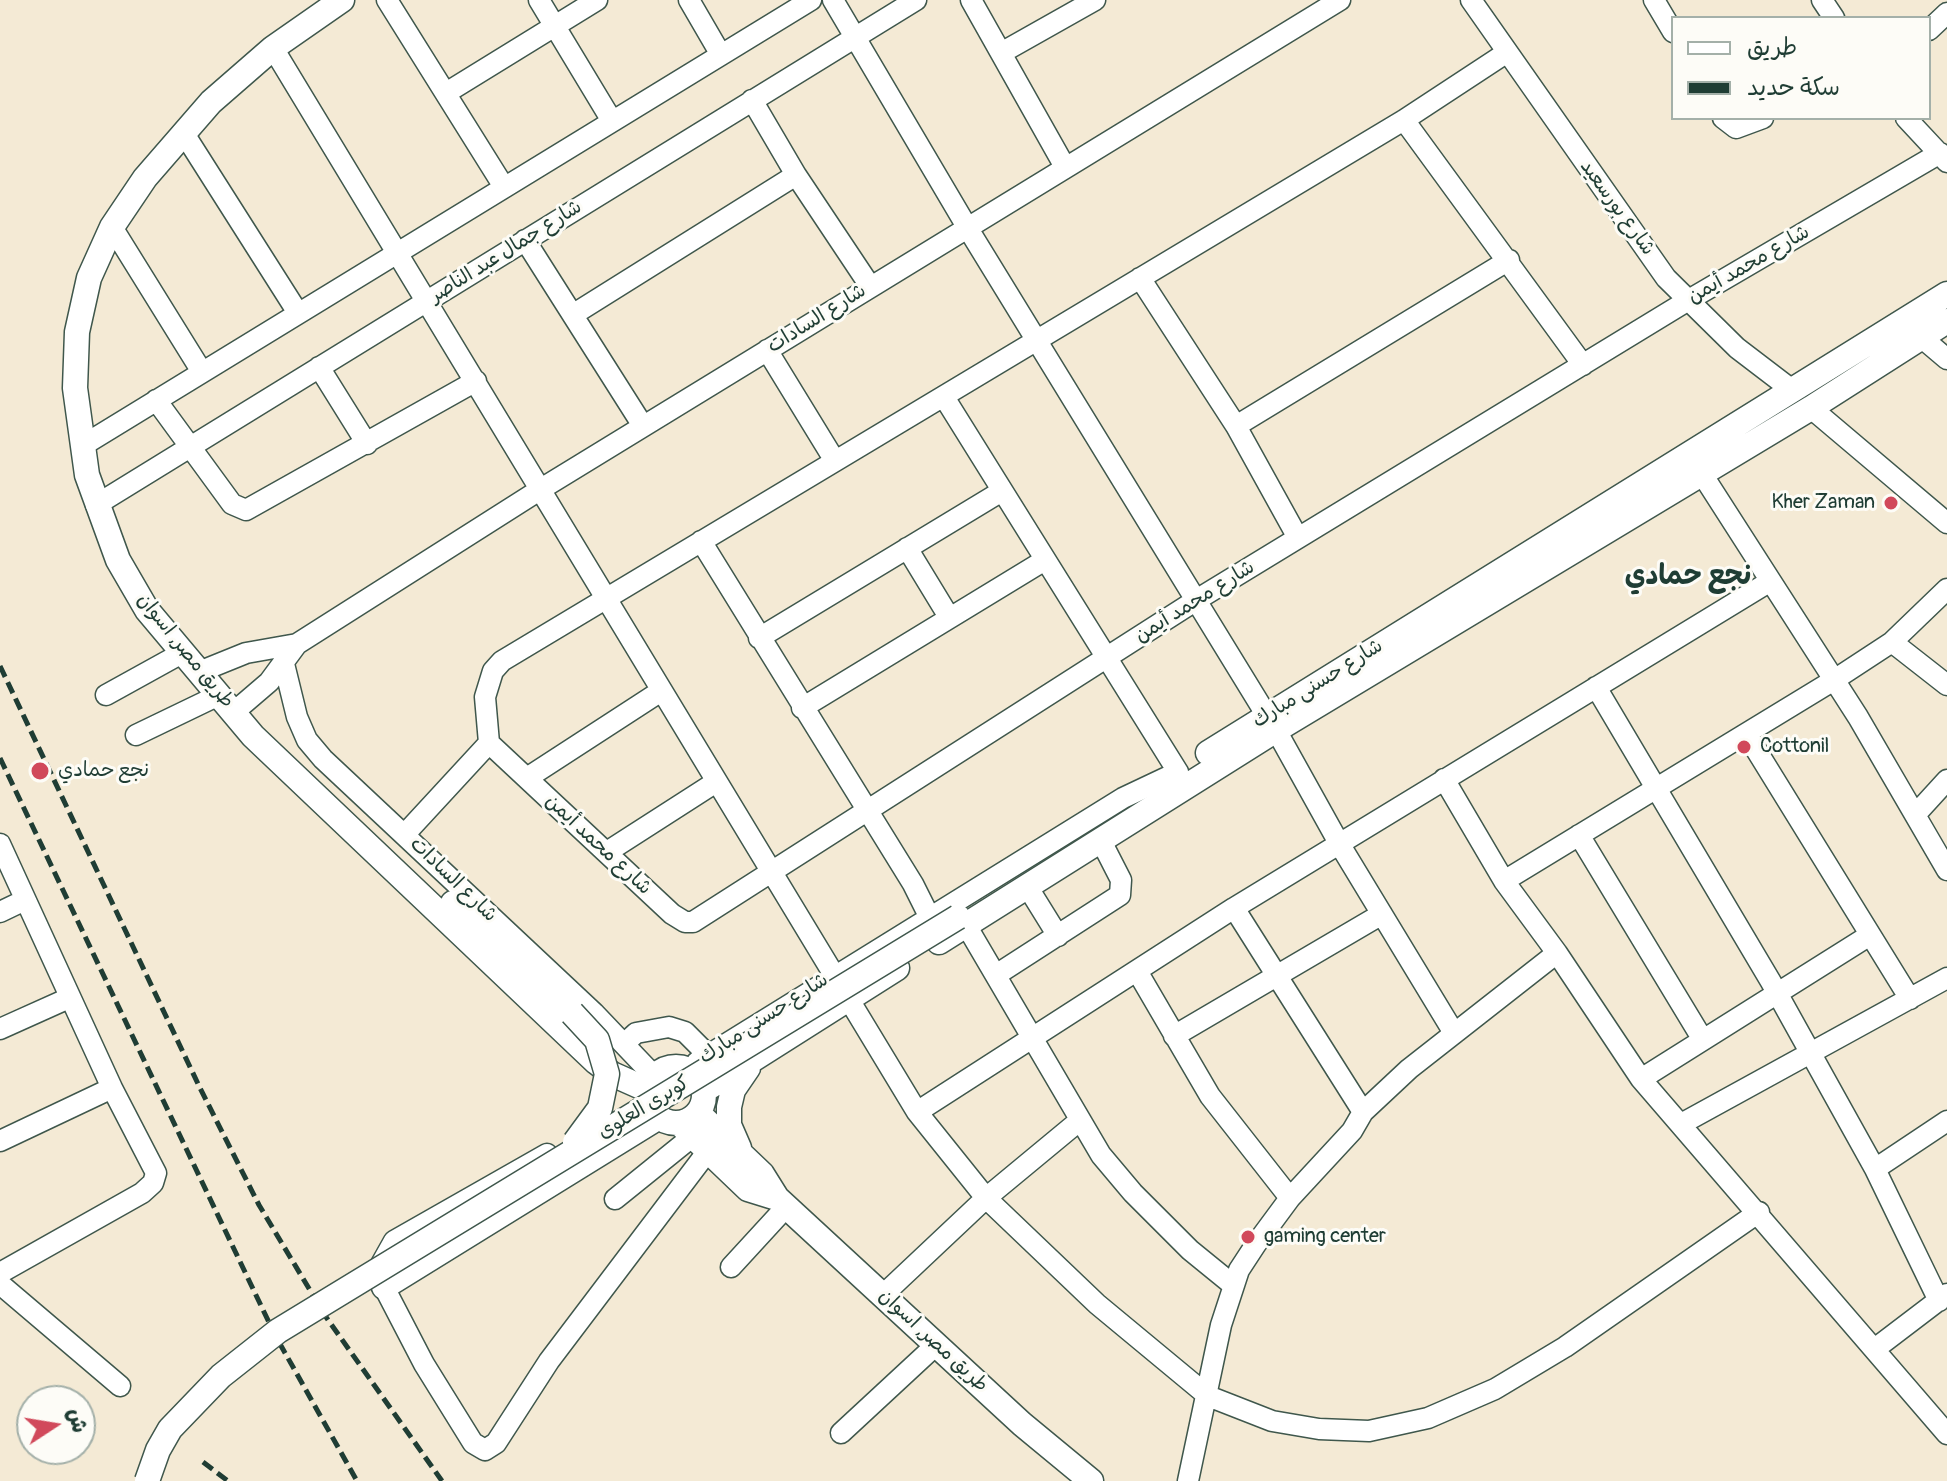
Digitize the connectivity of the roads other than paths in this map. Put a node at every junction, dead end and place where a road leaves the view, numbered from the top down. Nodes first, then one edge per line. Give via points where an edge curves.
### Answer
1 (342, 0) edge
2 (387, 0) edge
3 (539, 0) edge
4 (597, 0) edge
5 (689, 0) edge
6 (811, 0) edge
7 (833, 0) edge
8 (916, 0) edge
9 (971, 0) edge
10 (1095, 0) edge
11 (1471, 0) edge
12 (1654, 0) edge
13 (1334, 1) edge
14 (1947, 13) edge
15 (555, 26) junction
16 (1931, 28) edge
17 (1671, 29) edge
18 (855, 37) junction
19 (273, 48) junction
20 (1001, 53) junction
21 (1506, 53) junction
22 (721, 55) junction
23 (446, 93) junction
24 (752, 100) junction
25 (1404, 120) junction
26 (1726, 120) edge
27 (1758, 120) edge
28 (1908, 120) edge
29 (612, 121) junction
30 (183, 132) junction
31 (1944, 157) edge
32 (1065, 167) junction
33 (796, 175) junction
34 (504, 187) junction
35 (112, 227) junction
36 (967, 227) junction
37 (525, 240) junction
38 (398, 253) junction
39 (1509, 260) junction
40 (1140, 278) junction
41 (870, 286) junction
42 (1947, 294) edge
43 (426, 300) junction
44 (1687, 301) junction
45 (298, 313) junction
46 (574, 314) junction
47 (1947, 321) edge
48 (1921, 337) junction
49 (1038, 341) junction
50 (767, 350) junction
51 (1947, 359) edge
52 (1583, 365) junction
53 (319, 367) junction
54 (202, 372) junction
55 (476, 381) junction
56 (1792, 390) junction
57 (944, 397) junction
58 (156, 400) junction
59 (1811, 408) junction
60 (643, 426) junction
61 (1236, 426) junction
62 (367, 444) junction
63 (82, 446) junction
64 (189, 448) junction
65 (835, 461) junction
66 (1702, 474) junction
67 (541, 489) junction
68 (1002, 491) junction
69 (96, 505) junction
70 (1947, 523) edge
71 (1298, 538) junction
72 (701, 541) junction
73 (907, 548) junction
74 (1045, 560) junction
75 (1769, 582) junction
76 (1947, 589) edge
77 (607, 599) junction
78 (1198, 599) junction
79 (949, 617) junction
80 (759, 638) junction
81 (1892, 642) junction
82 (297, 644) junction
83 (182, 653) junction
84 (1105, 658) junction
85 (284, 664) junction
86 (199, 672) junction
87 (1834, 680) junction
88 (1947, 685) edge
89 (1596, 687) junction
90 (661, 691) junction
91 (106, 695) dead end
92 (226, 704) junction
93 (802, 708) junction
94 (1272, 723) junction
95 (136, 735) dead end
96 (1747, 735) junction
97 (253, 736) junction
98 (489, 743) junction
99 (1178, 772) junction
100 (527, 778) junction
101 (1444, 779) junction
102 (1947, 780) edge
103 (716, 782) junction
104 (1657, 791) junction
105 (864, 810) junction
106 (1915, 815) junction
107 (405, 834) junction
108 (1579, 835) junction
109 (1100, 839) junction
110 (0, 844) edge
111 (1340, 845) junction
112 (607, 852) junction
113 (1947, 870) edge
114 (770, 872) junction
115 (1504, 881) junction
116 (1027, 886) junction
117 (25, 900) junction
118 (1234, 908) junction
119 (0, 912) edge
120 (1382, 914) junction
121 (929, 916) junction
122 (962, 921) junction
123 (1870, 935) junction
124 (1058, 936) junction
125 (1557, 953) junction
126 (1137, 971) junction
127 (834, 974) junction
128 (996, 975) junction
129 (1278, 977) junction
130 (1947, 978) edge
131 (1778, 994) junction
132 (69, 998) junction
133 (848, 998) junction
134 (1910, 999) junction
135 (0, 1029) edge
136 (1454, 1033) junction
137 (1174, 1036) junction
138 (1033, 1038) junction
139 (1703, 1040) junction
140 (624, 1044) junction
141 (1809, 1051) junction
142 (708, 1055) junction
143 (754, 1062) junction
144 (687, 1069) joint
145 (1641, 1079) junction
146 (112, 1088) junction
147 (917, 1112) junction
148 (1363, 1112) junction
149 (684, 1114) junction
150 (1079, 1121) junction
151 (1947, 1121) edge
152 (1681, 1124) junction
153 (0, 1141) edge
154 (744, 1157) junction
155 (553, 1164) junction
156 (1875, 1169) junction
157 (986, 1198) junction
158 (1290, 1198) junction
159 (615, 1199) dead end
160 (782, 1202) junction
161 (1759, 1212) junction
162 (731, 1267) dead end
163 (0, 1273) edge
164 (0, 1284) edge
165 (1233, 1285) junction
166 (384, 1287) junction
167 (883, 1295) junction
168 (1943, 1297) edge
169 (936, 1345) junction
170 (1876, 1348) junction
171 (120, 1386) dead end
172 (1208, 1396) junction
173 (841, 1433) dead end
174 (1947, 1434) edge
175 (138, 1481) edge
176 (147, 1481) edge
177 (1091, 1481) edge
178 (1188, 1481) edge

1 - 19 main road, طريق مصر, اسوان
2 - 23 street
3 - 15 street
4 - 15 street
5 - 22 street
6 - 22 street
7 - 18 street
8 - 18 street, شارع جمال عبد الناصر
9 - 20 street
10 - 20 street
11 - 21 street, شارع بورسعيد
12 - 17 street
13 - 32 street, شارع السادات
14 - 16 street
15 - 23 street
15 - 29 street
18 - 24 street, شارع جمال عبد الناصر
18 - 36 street
19 - 30 main road, طريق مصر, اسوان
19 - 38 street
20 - 32 street
21 - 25 street
21 - 44 street, شارع بورسعيد
22 - 29 street
23 - 34 street
24 - 33 street
24 - 37 street, شارع جمال عبد الناصر
25 - 39 street
25 - 40 street
26 - 27 street via 1736,128
28 - 31 street
29 - 34 street
30 - 35 main road, طريق مصر, اسوان
30 - 45 street
31 - 44 street, شارع محمد أيمن
32 - 36 street, شارع السادات
33 - 41 street
33 - 46 street
34 - 38 street
35 - 54 street
35 - 63 main road, طريق مصر, اسوان via 89,278 77,332 75,388
36 - 41 street, شارع السادات
36 - 49 street
37 - 43 street, شارع جمال عبد الناصر
37 - 46 street
38 - 43 street
38 - 45 street
39 - 52 street
39 - 61 street
40 - 49 street
40 - 61 street
41 - 50 street, شارع السادات
42 - 56 main road, شارع حسنى مبارك
43 - 53 street, شارع جمال عبد الناصر
43 - 55 street
44 - 52 street, شارع محمد أيمن
44 - 56 street, شارع بورسعيد
45 - 54 street
46 - 60 street
47 - 48 main road, شارع حسنى مبارك
48 - 51 street
48 - 59 main road, شارع حسنى مبارك
49 - 57 street
49 - 78 street
50 - 60 street, شارع السادات
50 - 65 street
52 - 71 street, شارع محمد أيمن
53 - 62 street
53 - 64 street, شارع جمال عبد الناصر
54 - 58 street
55 - 62 street
55 - 67 street
56 - 94 main road, شارع حسنى مبارك
57 - 65 street
57 - 68 street
58 - 63 street
58 - 64 street
59 - 66 main road, شارع حسنى مبارك
59 - 70 street
60 - 67 street, شارع السادات
61 - 71 street
62 - 64 street via 246,510 232,504
63 - 69 main road, طريق مصر, اسوان
64 - 69 street, شارع جمال عبد الناصر
65 - 72 street
66 - 75 street
66 - 94 main road, شارع حسنى مبارك
67 - 77 street
67 - 82 street, شارع السادات
68 - 73 street
68 - 74 street
69 - 83 main road, طريق مصر, اسوان via 118,560 147,610
71 - 78 street, شارع محمد أيمن
72 - 77 street
72 - 80 street
73 - 79 street
73 - 80 street
74 - 79 street
74 - 84 street
75 - 87 street
75 - 89 street
76 - 81 street
77 - 90 street
77 - 98 street via 493,671 485,697
78 - 84 street, شارع محمد أيمن
78 - 94 street
79 - 93 street
80 - 93 street
81 - 87 street
81 - 88 street
82 - 85 street, شارع السادات
82 - 86 street, شارع السادات via 246,653
83 - 86 main road, طريق مصر, اسوان
83 - 91 street
84 - 99 street
84 - 105 street, شارع محمد أيمن
85 - 92 street, شارع السادات via 261,690
85 - 107 street, شارع السادات via 307,740
86 - 92 main road, طريق مصر, اسوان
87 - 96 street
87 - 106 street
89 - 101 street
89 - 104 street
90 - 100 street
90 - 103 street
92 - 95 street, شارع السادات
92 - 97 main road, طريق مصر, اسوان
93 - 105 street
94 - 99 main road, شارع حسنى مبارك
94 - 109 main road, شارع حسنى مبارك
94 - 111 street
96 - 104 street
96 - 123 street
97 - 149 main road, طريق مصر, اسوان via 596,1062
97 - 155 main road, bridge via 310,772 586,1026 600,1048 606,1091 592,1122
98 - 100 street, شارع محمد أيمن
98 - 107 street
99 - 121 street, شارع حسنى مبارك via 1123,798
99 - 122 main road, كوبرى العلوى
100 - 112 street, شارع محمد أيمن
101 - 111 street
101 - 115 street
102 - 106 street
103 - 112 street
103 - 114 street
104 - 108 street
104 - 131 street
105 - 114 street, شارع محمد أيمن
105 - 121 street
106 - 113 street
107 - 140 street, شارع السادات
108 - 115 street
108 - 139 street
109 - 116 main road, شارع حسنى مبارك
109 - 124 street via 1122,891
110 - 117 street
111 - 118 street
111 - 120 street
112 - 114 street, شارع محمد أيمن via 685,922 701,918
114 - 127 street
115 - 125 street
116 - 122 main road, شارع حسنى مبارك
116 - 124 street
117 - 119 street
117 - 132 street
118 - 126 street
118 - 129 street
120 - 129 street
120 - 136 street
121 - 127 street, شارع حسنى مبارك
122 - 128 street
122 - 133 main road, شارع حسنى مبارك
122 - 155 main road, كوبرى العلوى, bridge
123 - 131 street
123 - 134 street
124 - 128 street
125 - 136 street
125 - 145 street
126 - 137 street
126 - 138 street
127 - 133 street
127 - 142 street, شارع حسنى مبارك
128 - 138 street
129 - 137 street
129 - 148 street
130 - 134 street
131 - 139 street
131 - 141 street
132 - 135 street
132 - 146 street
133 - 143 main road, شارع حسنى مبارك
133 - 147 street
134 - 141 street
136 - 148 street
137 - 158 street via 1210,1096
138 - 147 street
138 - 150 street
139 - 145 street
140 - 142 street via 644,1030 669,1027 692,1037
140 - 149 street, شارع السادات
141 - 152 street
141 - 156 street
142 - 144 street, شارع حسنى مبارك
143 - 149 main road, شارع حسنى مبارك
143 - 154 main road via 733,1090 729,1107 732,1133
144 - 149 main road via 698,1078
145 - 152 street
146 - 153 street
146 - 163 street via 154,1167 153,1183
147 - 157 street
148 - 158 street
149 - 154 main road, طريق مصر, اسوان
149 - 159 street
149 - 160 main road, طريق مصر, اسوان via 748,1189
149 - 166 main road, شارع حسنى مبارك
149 - 166 street, شارع حسنى مبارك via 394,1241 380,1266
149 - 166 street via 557,1349 492,1448 473,1443
150 - 157 street
150 - 165 street via 1133,1193
151 - 156 street
152 - 161 street
154 - 160 main road, طريق مصر, اسوان
155 - 176 main road, كوبرى العلوى, bridge via 343,1290 249,1354 170,1429
156 - 168 street
157 - 167 street
157 - 172 street via 1097,1304
158 - 165 street
160 - 162 street
160 - 167 main road, طريق مصر, اسوان
161 - 170 street
161 - 172 street via 1565,1347 1495,1389 1428,1418 1369,1431 1319,1429 1272,1421
164 - 171 street
165 - 172 street
167 - 169 main road, طريق مصر, اسوان
168 - 170 street
169 - 173 street
169 - 177 main road, طريق مصر, اسوان
170 - 174 street
172 - 178 street
175 - 176 main road

